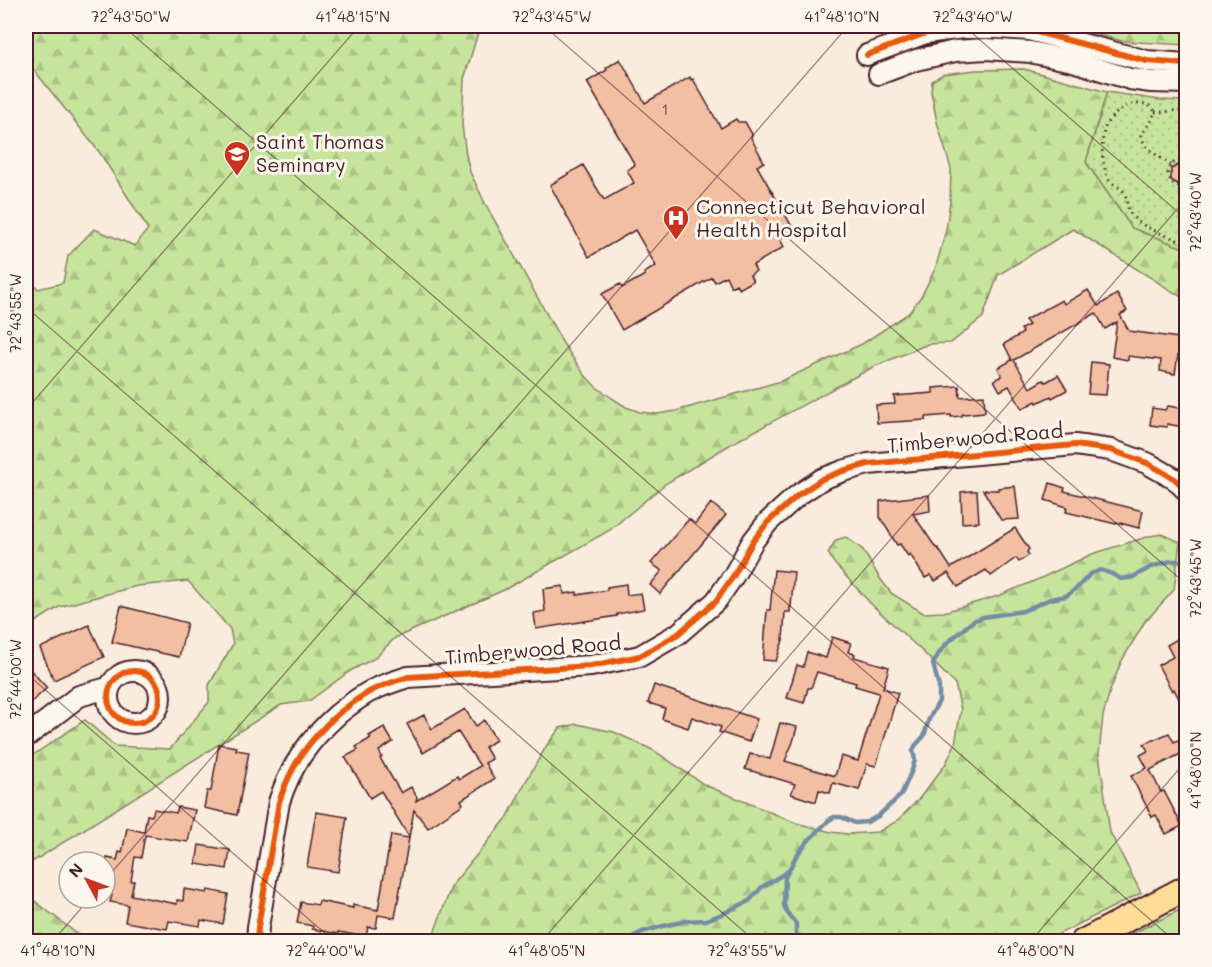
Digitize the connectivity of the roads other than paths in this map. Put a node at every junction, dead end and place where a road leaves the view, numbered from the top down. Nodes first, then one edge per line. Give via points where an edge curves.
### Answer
1 (867, 55) dead end
2 (1186, 64) edge
3 (879, 74) dead end
4 (1186, 83) edge
5 (1186, 490) edge
6 (108, 690) dead end
7 (26, 737) edge
8 (1186, 888) edge
9 (257, 942) edge
10 (1083, 942) edge

1 - 2 street via 926,33 997,28 1029,30 1147,61
3 - 4 street via 916,60 986,49 1030,52 1130,79
5 - 9 street, Timberwood Road via 1147,463 1111,450 1075,445 868,464 822,479 798,495 753,541 716,601 678,634 640,656 591,666 408,677 366,693 311,741 285,784
6 - 7 street via 79,696
8 - 10 main road

